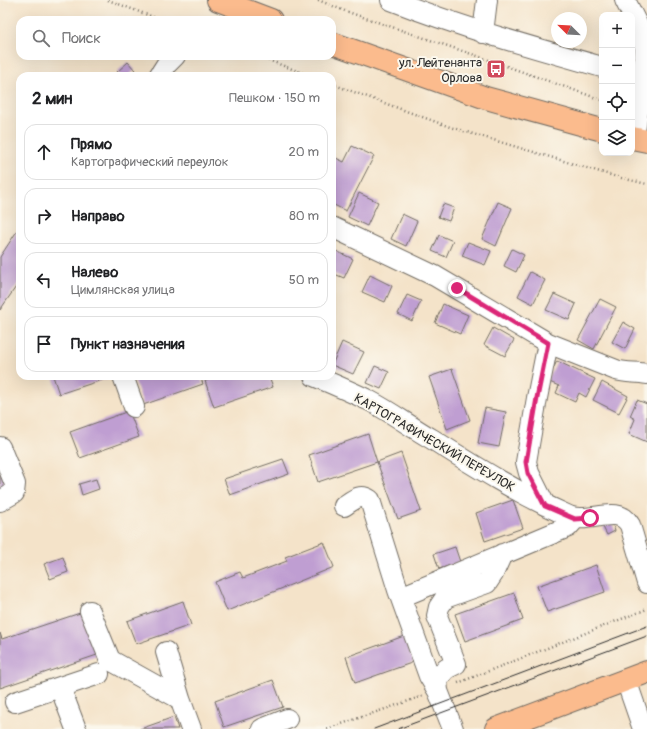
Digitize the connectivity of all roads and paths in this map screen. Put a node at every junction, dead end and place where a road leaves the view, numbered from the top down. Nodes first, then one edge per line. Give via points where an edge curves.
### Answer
1 (108, 0) edge
2 (218, 0) edge
3 (318, 0) edge
4 (391, 0) edge
5 (487, 0) edge
6 (626, 0) edge
7 (150, 16) edge
8 (260, 16) edge
9 (483, 33) junction
10 (336, 44) edge
11 (171, 60) edge
12 (268, 60) edge
13 (599, 66) edge
14 (162, 72) edge
15 (300, 72) edge
16 (638, 78) edge
17 (336, 85) edge
18 (599, 99) edge
19 (599, 129) edge
20 (638, 139) edge
21 (647, 184) edge
22 (336, 229) edge
23 (548, 343) junction
24 (647, 374) edge
25 (124, 380) edge
26 (323, 380) edge
27 (134, 407) dead end
28 (0, 447) edge
29 (0, 501) edge
30 (344, 506) dead end
31 (545, 506) junction
32 (575, 519) junction
33 (502, 554) junction
34 (647, 583) edge
35 (401, 597) junction
36 (647, 608) edge
37 (90, 611) dead end
38 (166, 652) dead end
39 (647, 672) edge
40 (99, 674) dead end
41 (626, 680) junction
42 (60, 687) junction
43 (438, 691) junction
44 (180, 699) junction
45 (15, 702) dead end
46 (287, 719) dead end
47 (76, 729) edge
48 (191, 729) edge
49 (262, 729) edge
50 (327, 729) edge
51 (453, 729) edge
52 (496, 729) edge
53 (643, 729) edge

1 - 7 path
2 - 8 main road
3 - 18 path
4 - 9 street
5 - 9 street
6 - 16 street via 645,48
9 - 13 street
10 - 19 main road via 486,98
11 - 14 street
12 - 15 path
16 - 20 street
17 - 21 path via 450,127
22 - 23 street via 435,276
23 - 24 street via 625,373
23 - 31 street via 526,462 528,473
25 - 27 street
26 - 31 street, КАРТОГРАФИЧЕСКИЙ ПЕРЕУЛОК via 370,401
28 - 29 street via 15,484 14,493
30 - 35 street via 359,497 365,496 370,500
31 - 32 street, КАРТОГРАФИЧЕСКИЙ ПЕРЕУЛОК
32 - 33 street via 568,527
32 - 34 street via 615,514 628,521
33 - 35 street
33 - 43 street via 487,583 445,598 439,607 437,616 456,664 446,669 437,680
35 - 43 street
36 - 43 path
37 - 44 street via 110,660
38 - 44 street
39 - 41 main road
40 - 42 street
41 - 52 main road
41 - 53 street
42 - 45 street
42 - 47 street
43 - 50 path
43 - 51 street
44 - 48 street
46 - 49 street

